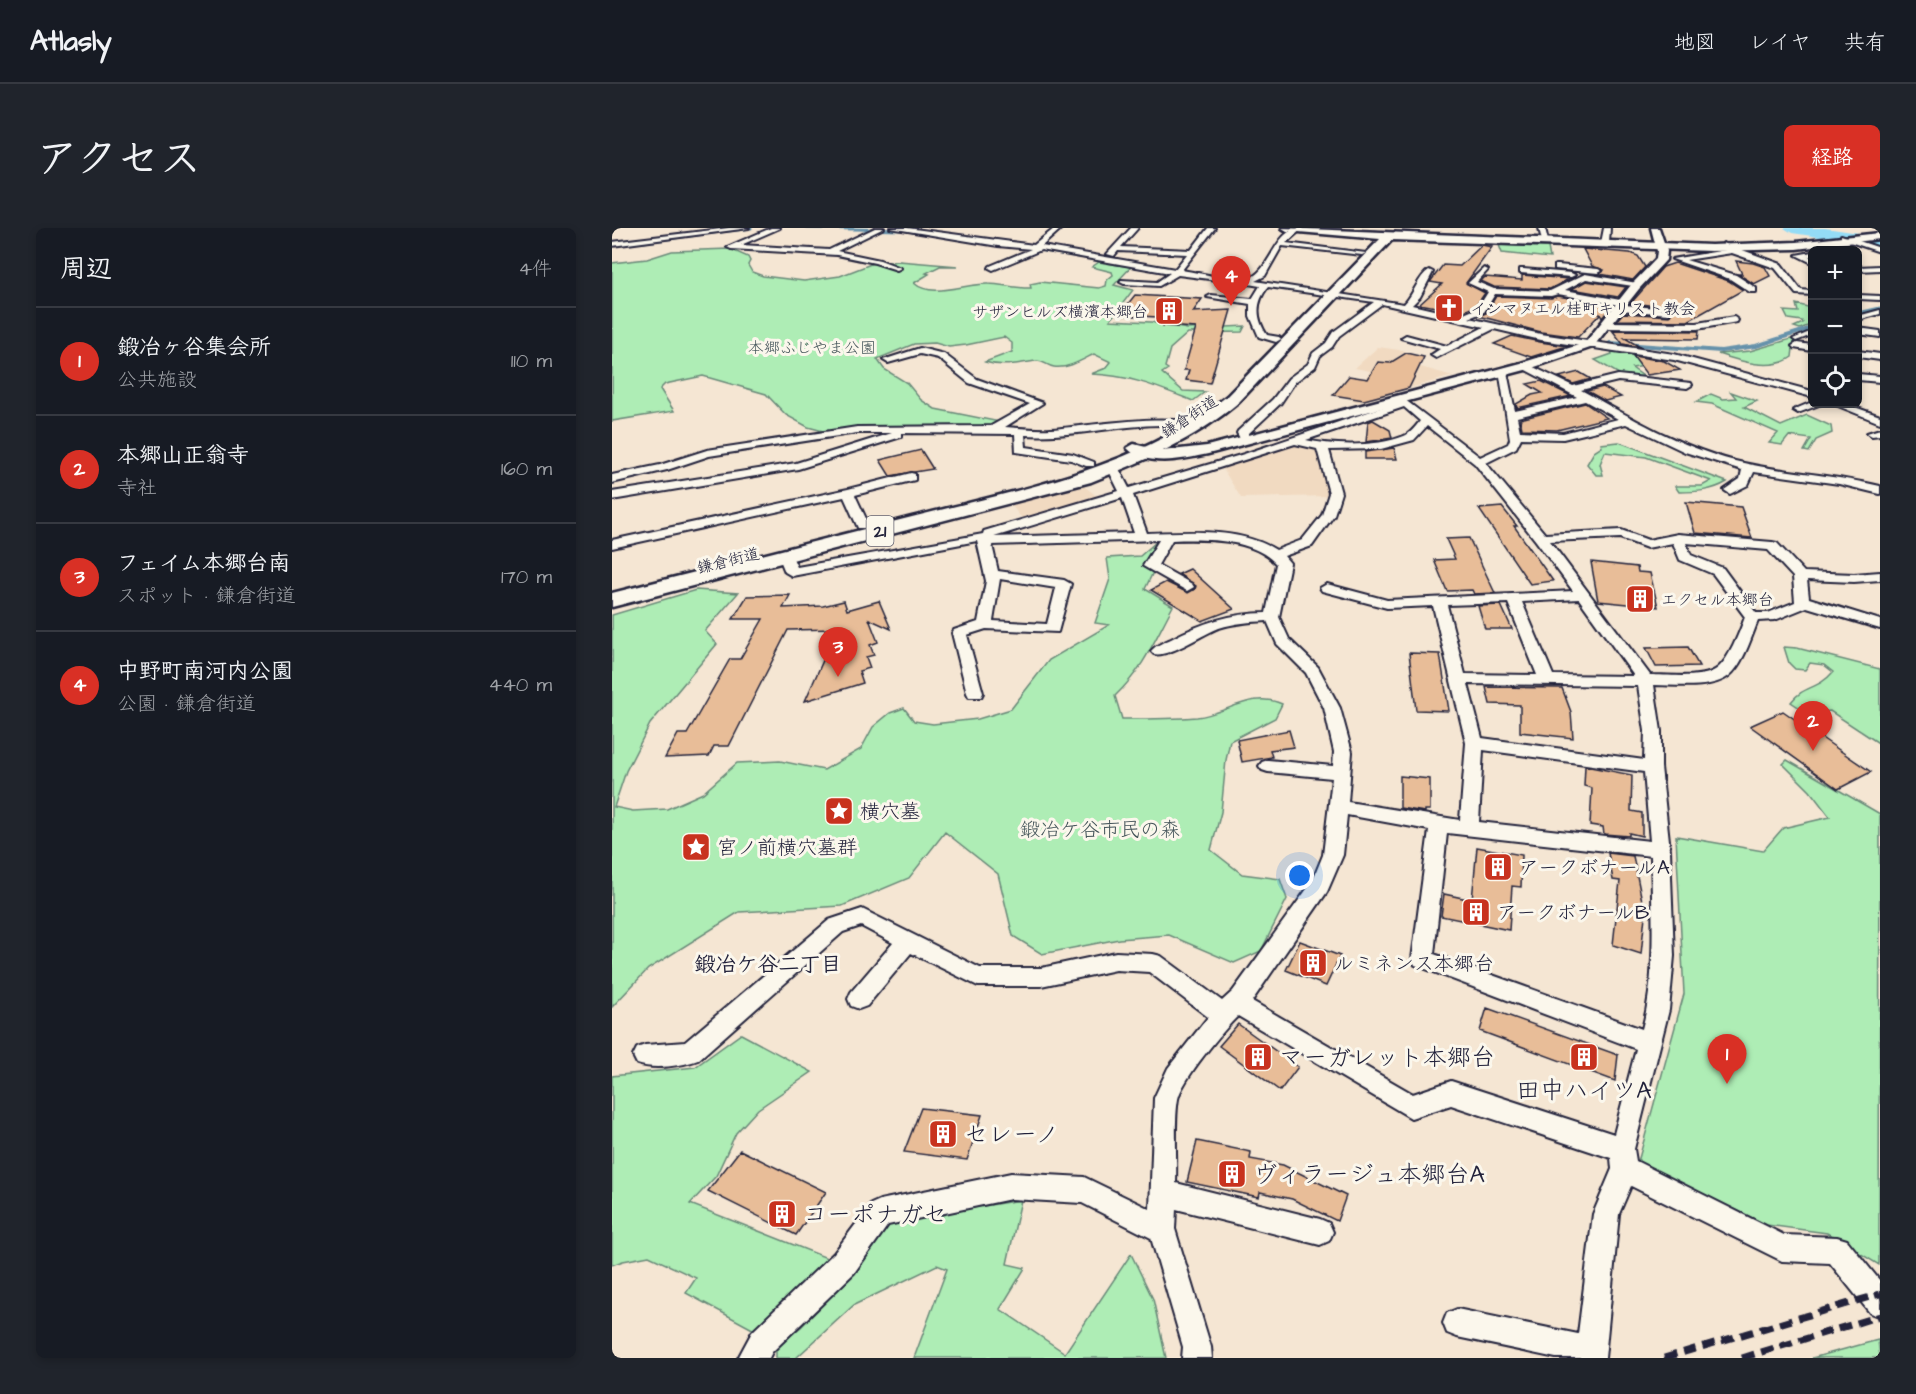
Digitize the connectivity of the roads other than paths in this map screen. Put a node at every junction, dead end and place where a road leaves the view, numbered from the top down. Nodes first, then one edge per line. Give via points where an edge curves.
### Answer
1 (746, 228) edge
2 (777, 228) edge
3 (893, 228) edge
4 (926, 228) edge
5 (1059, 228) edge
6 (1135, 228) edge
7 (1212, 228) edge
8 (1299, 228) edge
9 (1606, 228) edge
10 (1655, 228) edge
11 (879, 229) edge
12 (979, 230) dead end
13 (649, 231) dead end
14 (915, 231) junction
15 (1543, 233) edge
16 (1385, 234) junction
17 (612, 235) edge
18 (1878, 235) edge
19 (964, 239) junction
20 (1855, 241) edge
21 (1605, 243) junction
22 (612, 244) edge
23 (1280, 244) junction
24 (1729, 248) junction
25 (1037, 249) junction
26 (1116, 249) junction
27 (833, 250) dead end
28 (1880, 250) edge
29 (1661, 251) junction
30 (1194, 252) junction
31 (1362, 254) junction
32 (1808, 254) edge
33 (1676, 259) junction
34 (1808, 259) edge
35 (1105, 260) junction
36 (1862, 263) edge
37 (993, 267) dead end
38 (1558, 267) dead end
39 (897, 268) dead end
40 (1877, 268) edge
41 (1862, 269) edge
42 (1484, 270) dead end
43 (1520, 271) junction
44 (1177, 272) junction
45 (1428, 272) dead end
46 (1511, 273) dead end
47 (1585, 276) junction
48 (1641, 281) junction
49 (1124, 282) dead end
50 (1248, 282) junction
51 (1572, 283) junction
52 (1510, 284) dead end
53 (1264, 285) junction
54 (1228, 287) dead end
55 (1560, 290) junction
56 (1753, 290) dead end
57 (1493, 291) junction
58 (1330, 292) junction
59 (1808, 293) edge
60 (1211, 297) dead end
61 (1862, 297) edge
62 (1880, 298) edge
63 (1382, 301) junction
64 (1255, 302) junction
65 (1407, 305) junction
66 (1622, 305) junction
67 (1666, 312) dead end
68 (1880, 312) edge
69 (1862, 317) edge
70 (1462, 318) junction
71 (1734, 320) dead end
72 (1607, 325) junction
73 (1493, 326) junction
74 (1862, 332) edge
75 (1880, 334) edge
76 (1808, 335) edge
77 (1406, 338) dead end
78 (1276, 339) junction
79 (1591, 342) junction
80 (1797, 342) joint
81 (1808, 346) edge
82 (1446, 348) junction
83 (1436, 355) dead end
84 (1862, 355) edge
85 (1880, 357) edge
86 (888, 360) dead end
87 (1525, 366) junction
88 (1502, 372) junction
89 (1862, 377) edge
90 (1880, 379) edge
91 (1688, 385) dead end
92 (1808, 386) edge
93 (1800, 389) junction
94 (1569, 390) junction
95 (1808, 392) edge
96 (1584, 398) junction
97 (1403, 401) junction
98 (1808, 407) edge
99 (1848, 408) edge
100 (1798, 410) dead end
101 (1512, 415) junction
102 (1628, 420) junction
103 (1880, 420) edge
104 (1426, 421) junction
105 (1180, 424) junction
106 (1197, 427) junction
107 (993, 429) junction
108 (914, 430) junction
109 (1020, 431) junction
110 (1265, 434) junction
111 (1516, 434) junction
112 (1246, 440) junction
113 (1291, 440) junction
114 (1277, 445) junction
115 (1323, 447) junction
116 (1140, 451) junction
117 (1479, 462) junction
118 (1090, 464) junction
119 (1113, 467) junction
120 (1748, 468) junction
121 (911, 477) dead end
122 (612, 479) edge
123 (1730, 490) dead end
124 (1880, 490) edge
125 (848, 493) junction
126 (1126, 493) junction
127 (612, 496) edge
128 (863, 525) junction
129 (1141, 536) junction
130 (1168, 536) junction
131 (1541, 538) junction
132 (1678, 538) junction
133 (982, 539) junction
134 (612, 544) edge
135 (1276, 554) junction
136 (785, 555) junction
137 (993, 574) junction
138 (1800, 576) junction
139 (1880, 576) edge
140 (1187, 587) dead end
141 (1327, 588) dead end
142 (612, 590) edge
143 (1582, 595) junction
144 (1514, 599) junction
145 (612, 600) edge
146 (1439, 601) junction
147 (1802, 601) junction
148 (1752, 617) junction
149 (1272, 618) junction
150 (985, 625) junction
151 (1880, 626) edge
152 (1159, 651) dead end
153 (1458, 679) junction
154 (1645, 680) junction
155 (1547, 681) junction
156 (975, 693) dead end
157 (1475, 743) junction
158 (1268, 766) dead end
159 (1652, 767) junction
160 (1341, 773) junction
161 (1339, 807) junction
162 (1439, 825) junction
163 (1469, 828) junction
164 (1660, 850) junction
165 (909, 940) junction
166 (859, 999) dead end
167 (1230, 1009) junction
168 (1650, 1043) junction
169 (645, 1056) dead end
170 (1624, 1159) junction
171 (1163, 1193) junction
172 (1162, 1229) junction
173 (1320, 1232) dead end
174 (1880, 1303) edge
175 (1457, 1323) dead end
176 (1591, 1355) edge
177 (753, 1358) edge
178 (1197, 1358) edge

1 - 22 street
2 - 39 street via 731,247 817,251
3 - 14 street
4 - 14 street
5 - 25 street
6 - 26 street
7 - 30 street
8 - 16 main road
8 - 23 street
9 - 21 street
10 - 29 street
11 - 27 street
12 - 19 street
13 - 17 street via 642,235
14 - 19 street
15 - 16 main road
15 - 21 main road
16 - 29 main road
16 - 31 main road, 鎌倉街道 / 21
16 - 58 main road, 鎌倉街道 / 21
18 - 20 main road
19 - 25 street
20 - 24 main road
20 - 28 street
21 - 29 main road
23 - 31 street
23 - 50 street via 1262,274
24 - 29 main road
24 - 33 street
24 - 59 street via 1778,266 1799,292
25 - 35 street
25 - 37 street
26 - 30 street
26 - 35 street
29 - 33 street
29 - 48 street
30 - 44 street
31 - 58 main road, 鎌倉街道 / 21
32 - 34 street via 1800,255
33 - 56 street via 1733,277
35 - 44 street
36 - 40 street
38 - 48 street
40 - 41 street
42 - 57 street via 1472,283
43 - 46 street
43 - 47 street
43 - 51 street
44 - 49 street via 1159,284
44 - 50 street
45 - 65 street via 1416,297
47 - 48 street
47 - 51 street
48 - 66 street
50 - 53 street
50 - 54 street
51 - 55 street
52 - 55 street
53 - 58 street
53 - 64 street
55 - 57 street via 1551,294
55 - 66 street
57 - 70 street via 1480,310
58 - 63 street
58 - 78 main road, 鎌倉街道 / 21
58 - 106 main road, 鎌倉街道 / 21 via 1233,399
60 - 64 street
61 - 62 street
63 - 65 street
63 - 112 street via 1336,334 1312,365 1292,380 1277,401 1242,433
64 - 78 street via 1252,317 1262,335
65 - 70 street
66 - 67 street
66 - 72 street
68 - 69 street
70 - 73 street
71 - 72 street via 1697,326
72 - 79 street
73 - 79 street
73 - 82 street
74 - 75 street
76 - 80 street
77 - 82 street
78 - 105 main road, 鎌倉街道 / 21 via 1220,397
79 - 87 street, 鎌倉街道
79 - 93 street via 1674,357
80 - 81 street
82 - 83 street
84 - 85 street
86 - 107 street via 920,351 941,356 973,381 1038,403
87 - 88 street, 鎌倉街道
87 - 94 street
88 - 97 street, 鎌倉街道
88 - 101 street
89 - 90 street
91 - 94 street via 1640,384 1618,378
92 - 93 street
93 - 95 street
94 - 96 street
96 - 101 street
96 - 102 street
97 - 104 street
97 - 110 street, 鎌倉街道
97 - 113 street
98 - 100 street
99 - 103 street
101 - 111 street
102 - 111 street via 1563,436
102 - 120 street via 1669,443
104 - 115 street via 1410,438 1382,446
104 - 117 street
105 - 106 street
105 - 109 street via 1162,422 1074,437
105 - 116 main road, 鎌倉街道 / 21
106 - 116 main road, 鎌倉街道 / 21
107 - 108 street
107 - 109 street
108 - 122 street via 857,430 707,453
108 - 127 street via 798,466
109 - 118 street via 1020,450 1073,457
110 - 112 street, 鎌倉街道
110 - 114 street
111 - 117 street via 1512,446
112 - 116 street, 鎌倉街道 via 1170,458
113 - 114 street
113 - 115 street
114 - 126 street
115 - 135 street via 1335,493 1328,515 1307,543
116 - 118 main road, 鎌倉街道 / 21
116 - 119 main road, 鎌倉街道 / 21
117 - 131 street
118 - 128 main road, 鎌倉街道 / 21
119 - 126 street
119 - 136 main road, 鎌倉街道 / 21 via 1047,489
120 - 123 street via 1744,483
120 - 124 street via 1842,480
121 - 125 street
125 - 128 street
125 - 134 street
126 - 129 street
126 - 133 street
128 - 142 main road, 鎌倉街道 / 21
129 - 130 street
129 - 133 street
130 - 135 street via 1204,535
130 - 140 street via 1150,566
131 - 132 street via 1621,534 1647,544
131 - 143 street
132 - 138 street via 1772,546
132 - 148 street via 1685,557 1718,571
133 - 136 street via 792,572
133 - 137 street
135 - 149 street via 1283,563
136 - 145 main road, 鎌倉街道 / 21
137 - 150 street
137 - 150 street via 1064,584 1053,629
138 - 139 street
138 - 147 street
141 - 146 street via 1388,604
143 - 144 street
143 - 154 street
144 - 146 street
144 - 155 street
146 - 153 street
147 - 148 street via 1803,604 1770,617
147 - 151 street
148 - 154 street via 1723,673 1707,678
149 - 152 street via 1245,616 1208,625
149 - 160 street via 1282,641 1312,670 1332,708 1342,752
150 - 156 street via 959,633
153 - 155 street
153 - 157 street
154 - 155 street
154 - 159 street via 1653,731
157 - 159 street
157 - 163 street
158 - 160 street
159 - 164 street
160 - 161 street
161 - 162 street
161 - 167 street via 1333,855 1320,886
162 - 163 street
162 - 168 street via 1423,959
163 - 164 street
164 - 168 street via 1663,956 1660,1001
165 - 166 street
165 - 167 street via 978,977 1041,977 1116,961 1152,963
165 - 169 street via 862,917 836,926 690,1052
167 - 170 street via 1411,1106 1451,1093
167 - 171 street via 1176,1076 1166,1098
168 - 170 street
170 - 174 street via 1782,1248 1837,1250
170 - 176 street via 1606,1214
171 - 172 street
171 - 173 street
172 - 177 street via 1084,1190 1021,1186 880,1213 844,1263 762,1342
172 - 178 street
175 - 176 street

